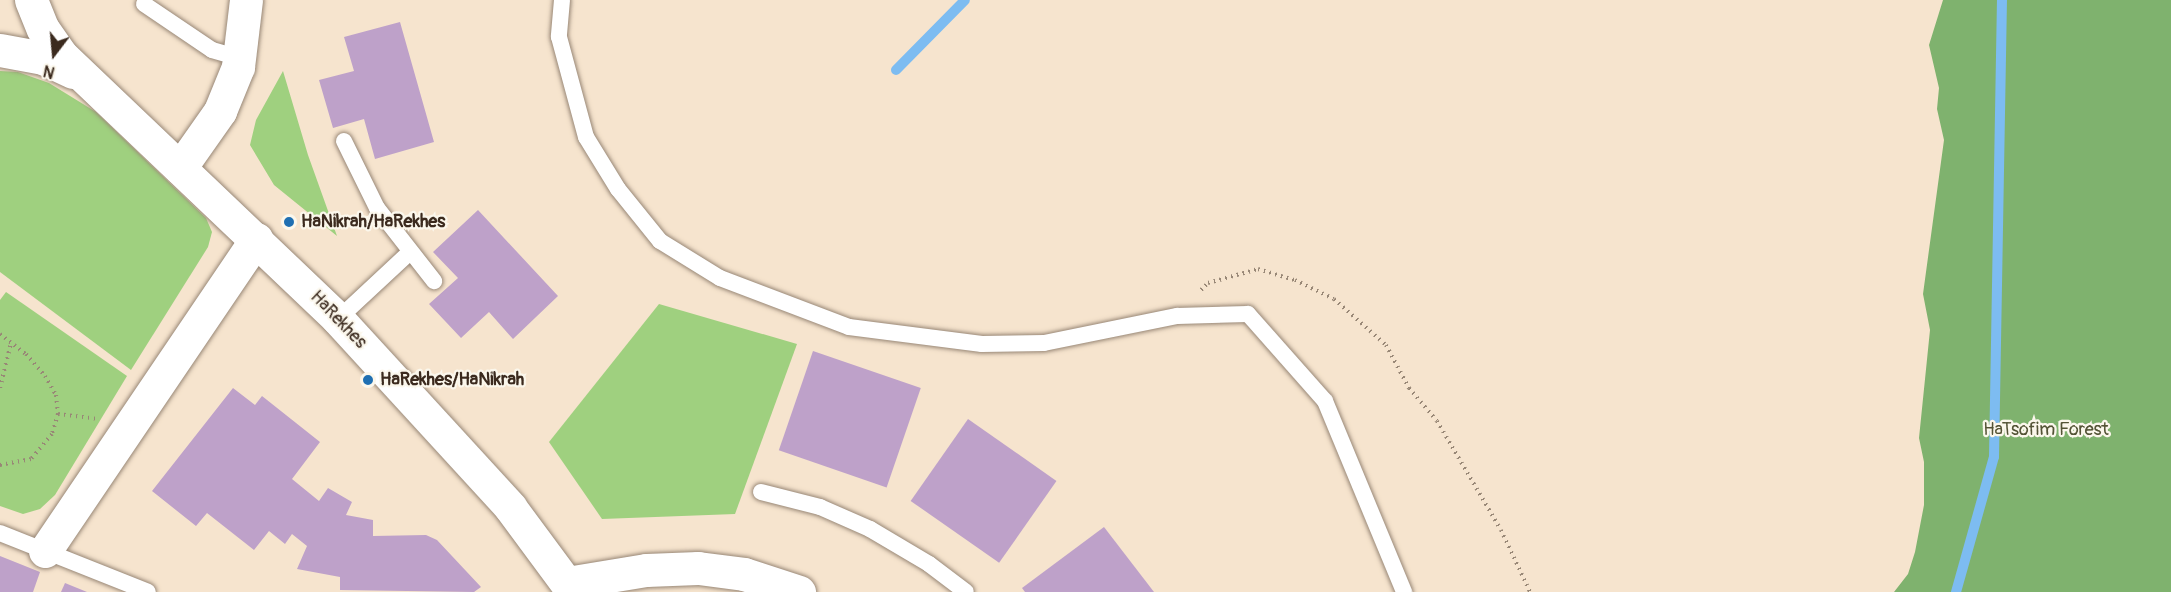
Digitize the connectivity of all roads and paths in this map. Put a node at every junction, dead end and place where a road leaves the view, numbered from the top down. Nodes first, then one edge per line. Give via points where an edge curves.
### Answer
1 (23, 0) edge
2 (31, 0) edge
3 (246, 0) edge
4 (562, 0) edge
5 (144, 4) dead end
6 (0, 39) edge
7 (0, 51) edge
8 (240, 58) junction
9 (104, 95) junction
10 (344, 141) dead end
11 (180, 168) junction
12 (256, 239) junction
13 (409, 253) junction
14 (434, 281) dead end
15 (1177, 316) junction
16 (338, 319) junction
17 (0, 334) edge
18 (11, 343) junction
19 (0, 388) edge
20 (0, 465) edge
21 (761, 492) dead end
22 (0, 533) edge
23 (45, 551) junction
24 (570, 588) edge
25 (148, 592) edge
26 (799, 592) edge
27 (966, 592) edge
28 (1404, 592) edge
29 (1530, 592) edge

1 - 6 street via 16,20
2 - 9 street, HaRekhes via 43,29 61,55
3 - 8 street
4 - 15 lane via 559,37 586,137 618,189 660,241 720,278 849,327 982,344 1044,343
5 - 8 lane via 212,50
7 - 9 street, HaRekhes via 43,58 69,70
8 - 11 street via 220,111
9 - 11 street, HaRekhes
10 - 13 lane via 377,208
11 - 12 street, HaRekhes
12 - 16 street, HaRekhes
12 - 23 street
13 - 14 lane
13 - 16 lane
15 - 28 lane via 1248,314 1325,402
15 - 29 path via 1208,283 1258,269 1295,280 1334,299 1386,345 1409,388 1437,421 1501,530
16 - 24 street, HaRekhes via 510,507
17 - 18 path
18 - 19 path
18 - 20 path via 45,376 56,395 58,414 52,434 31,459
21 - 27 lane via 820,507 870,529 929,564
22 - 23 lane
23 - 25 lane
24 - 26 street via 646,570 698,568 744,574

